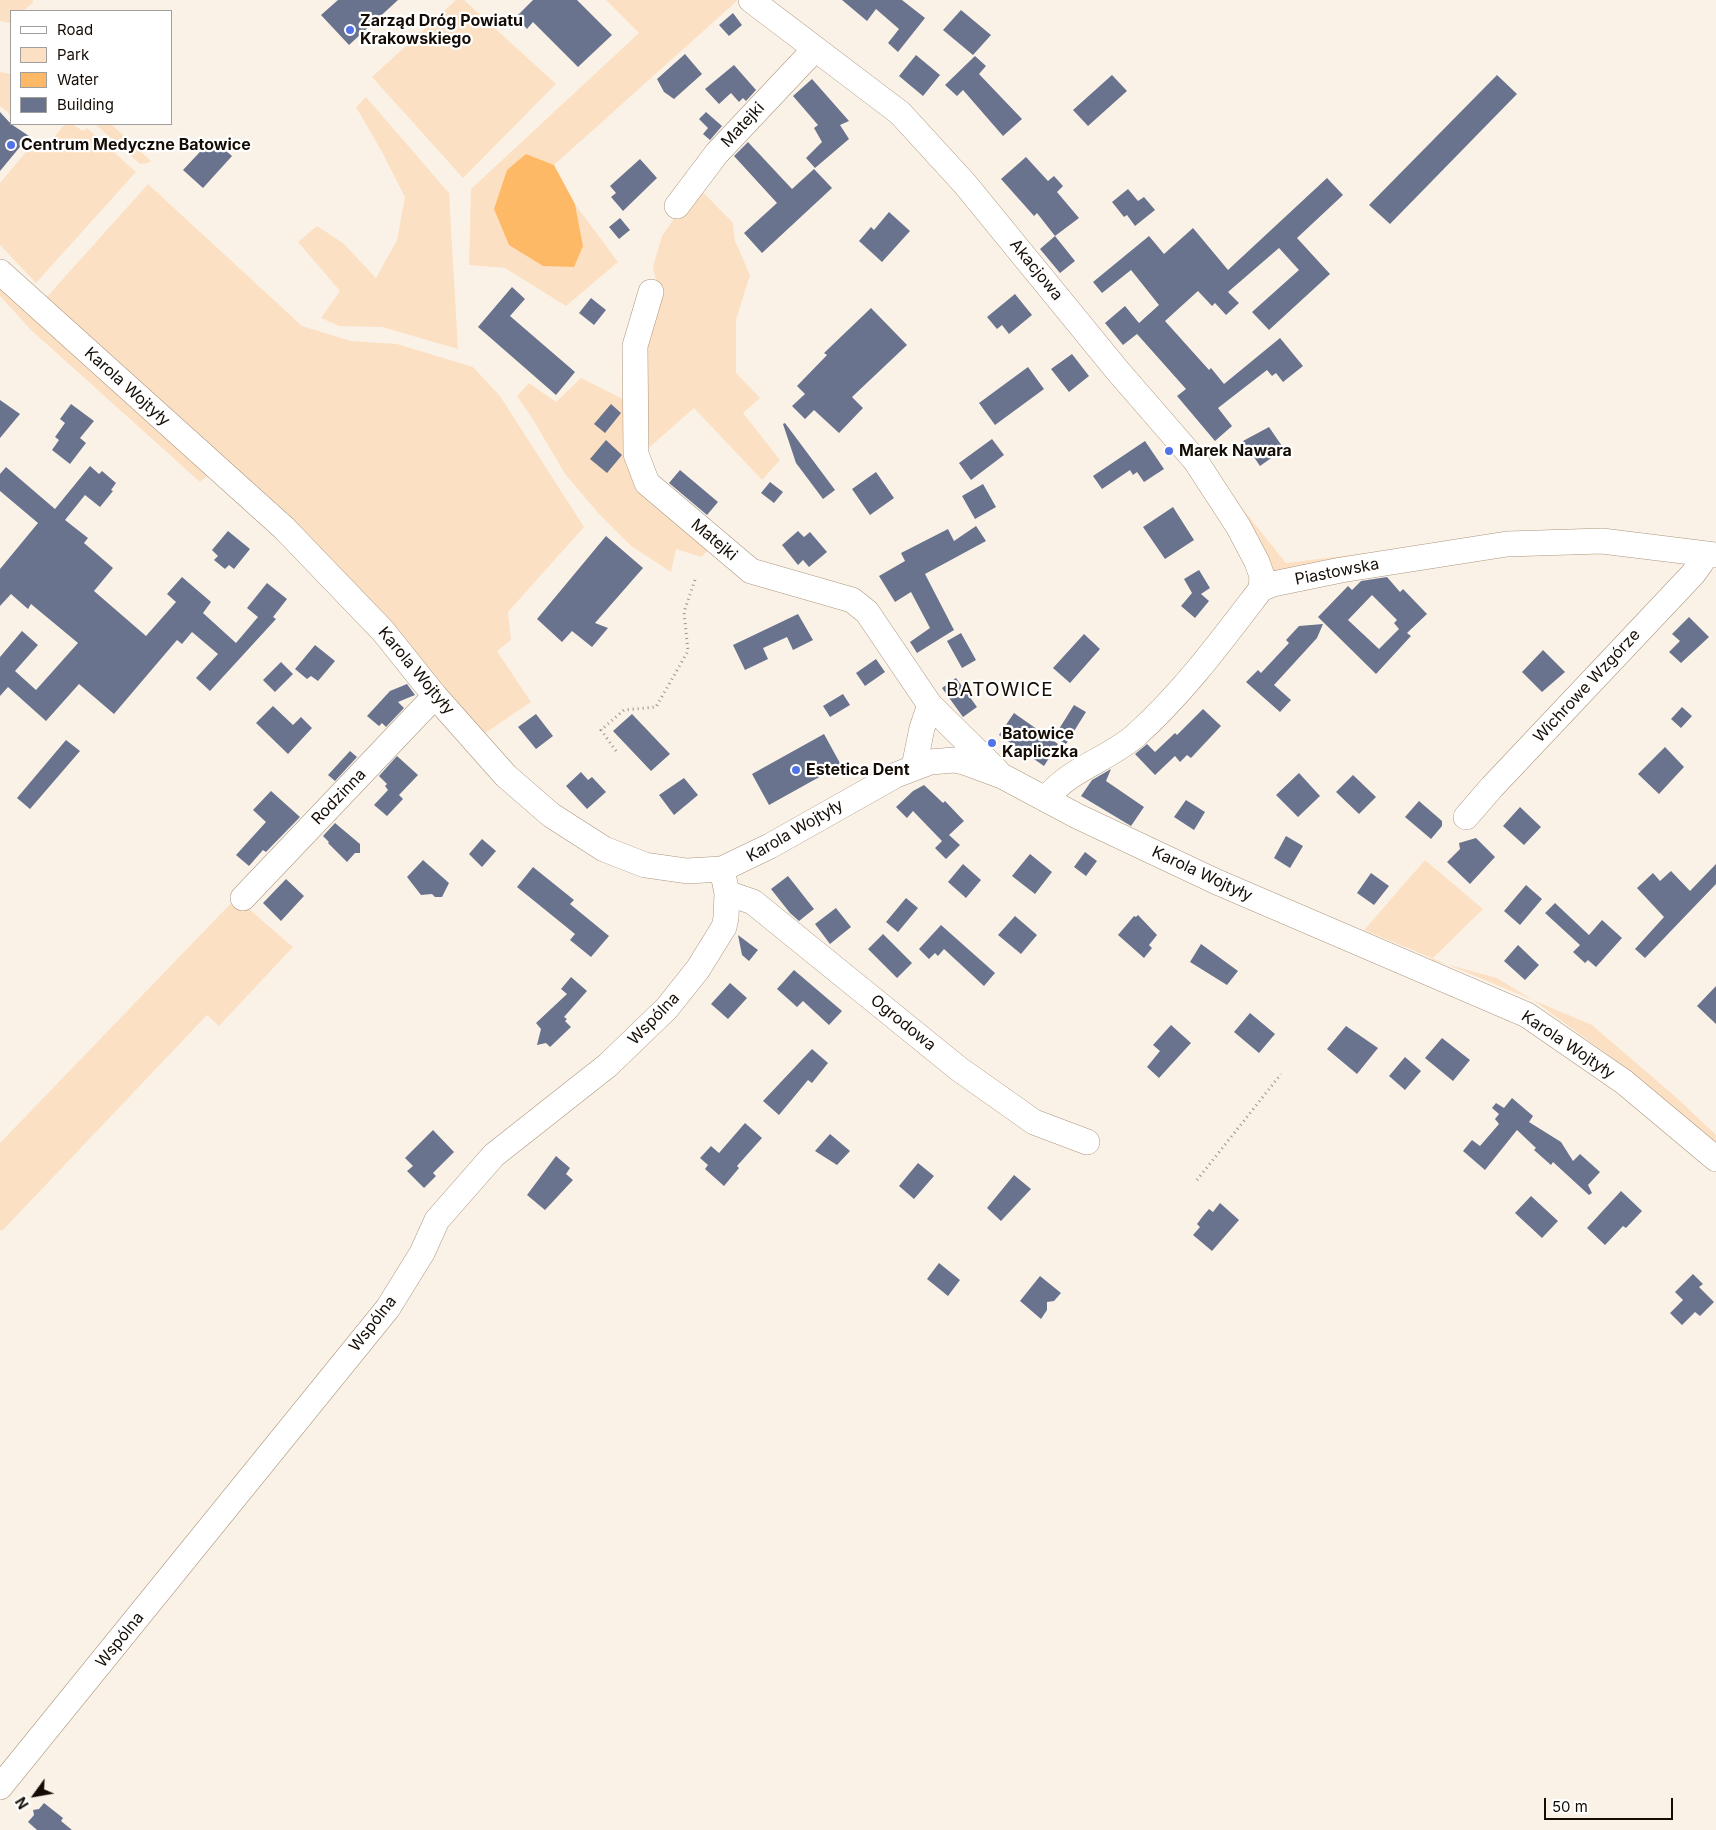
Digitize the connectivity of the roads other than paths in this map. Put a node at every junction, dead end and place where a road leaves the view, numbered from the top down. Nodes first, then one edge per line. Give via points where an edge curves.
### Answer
1 (751, 0) edge
2 (814, 50) junction
3 (677, 206) dead end
4 (0, 272) edge
5 (651, 292) dead end
6 (1710, 555) edge
7 (1261, 589) junction
8 (436, 696) junction
9 (930, 705) junction
10 (914, 767) junction
11 (1002, 776) junction
12 (1046, 799) junction
13 (1466, 817) dead end
14 (722, 868) junction
15 (727, 893) junction
16 (243, 898) dead end
17 (1087, 1142) dead end
18 (1716, 1159) edge
19 (0, 1787) edge

1 - 2 street, Akacjowa
2 - 3 street, Matejki via 716,153
2 - 7 street, Akacjowa via 906,119 974,194 1195,460 1258,562
4 - 8 street, Karola Wojtyły via 279,523 383,631
5 - 9 street, Matejki via 636,346 636,454 647,484 752,571 852,600 867,612
6 - 7 street, Piastowska via 1602,541 1507,544 1341,570
6 - 13 street, Wichrowe Wzgórze
7 - 12 street via 1200,667 1142,729 1062,781
8 - 14 street, Karola Wojtyły via 506,776 551,815 604,849 645,865 687,871
8 - 16 street, Rodzinna
9 - 10 street
9 - 11 street, Matejki
10 - 11 street, Karola Wojtyły via 954,760
10 - 14 street, Karola Wojtyły via 770,846
11 - 12 street, Karola Wojtyły
12 - 18 street, Karola Wojtyły via 1217,882 1527,1015 1624,1082
14 - 15 street, Wspólna
15 - 17 street, Ogrodowa via 753,902 959,1069 1034,1122
15 - 19 street, Wspólna via 724,927 668,1008 608,1065 494,1155 448,1205 388,1308

